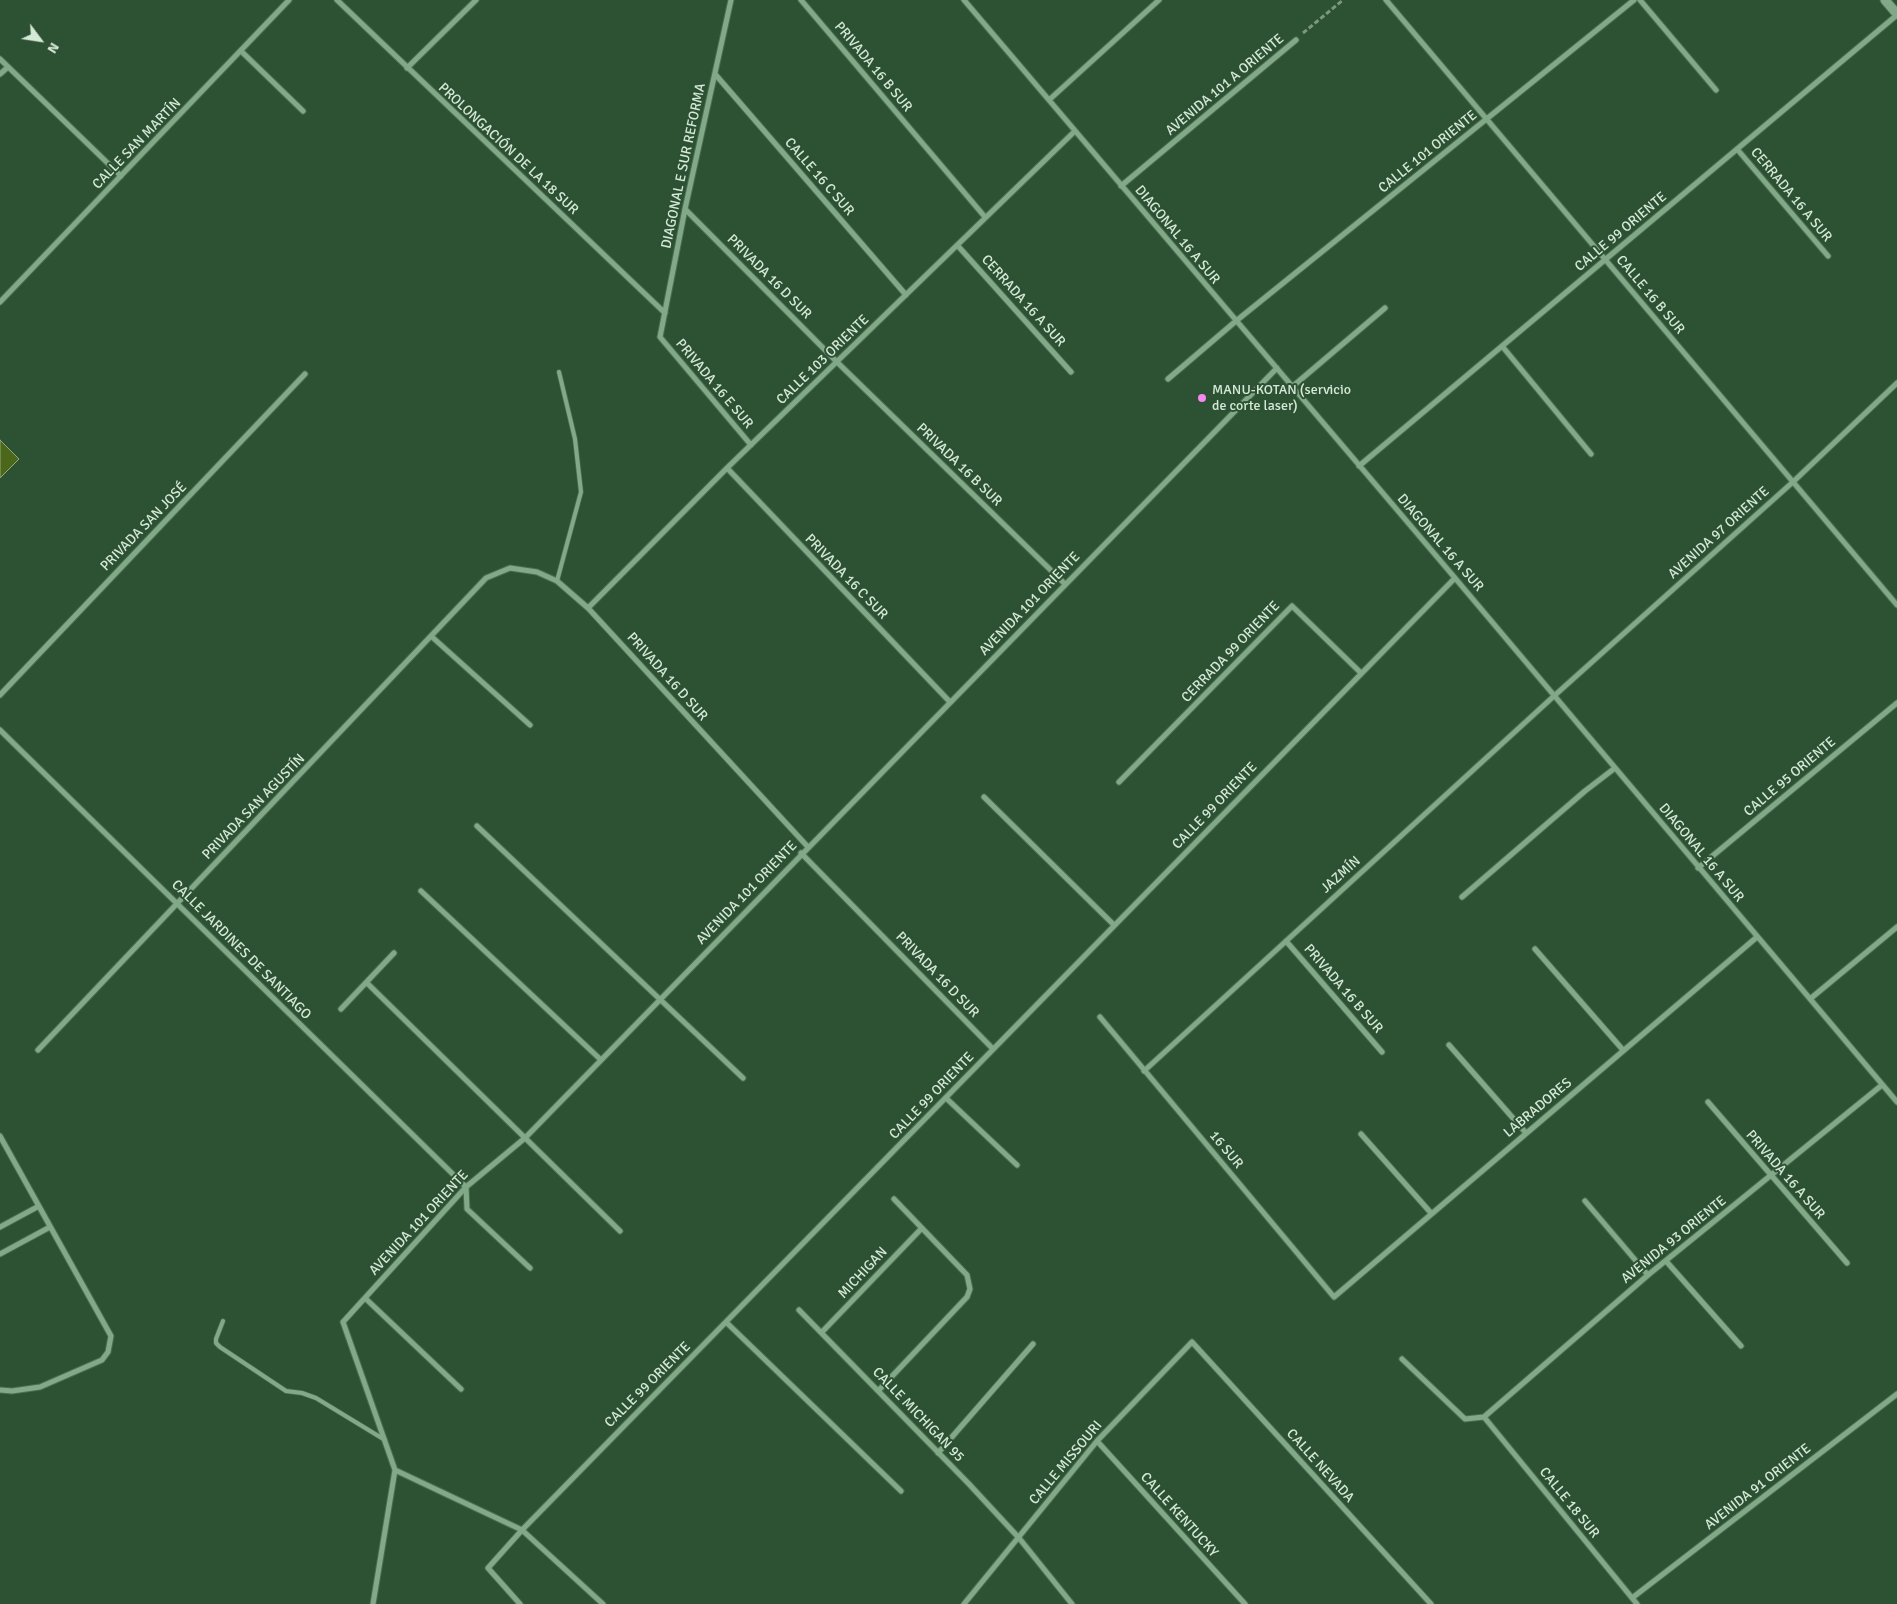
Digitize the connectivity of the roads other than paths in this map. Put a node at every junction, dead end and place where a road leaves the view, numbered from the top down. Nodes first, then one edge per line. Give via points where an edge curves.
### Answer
1 (289, 0) edge
2 (337, 0) edge
3 (476, 0) edge
4 (732, 0) edge
5 (801, 0) edge
6 (964, 0) edge
7 (1159, 0) edge
8 (1386, 0) edge
9 (1634, 0) edge
10 (1640, 0) edge
11 (1885, 0) edge
12 (1897, 15) edge
13 (1296, 40) road end
14 (241, 51) junction
15 (0, 59) edge
16 (8, 67) junction
17 (408, 68) junction
18 (0, 74) edge
19 (715, 74) junction
20 (1716, 90) dead end
21 (1049, 100) junction
22 (303, 111) dead end
23 (1486, 119) junction
24 (1075, 131) junction
25 (1737, 149) junction
26 (121, 176) junction
27 (1121, 186) junction
28 (685, 208) junction
29 (985, 217) junction
30 (958, 246) junction
31 (1828, 256) dead end
32 (1605, 260) junction
33 (906, 295) junction
34 (0, 302) edge
35 (1385, 308) dead end
36 (665, 313) junction
37 (1236, 321) junction
38 (660, 337) joint
39 (1502, 346) junction
40 (837, 362) junction
41 (1277, 368) junction
42 (558, 372) dead end
43 (1071, 372) dead end
44 (305, 374) dead end
45 (1168, 379) dead end
46 (1897, 383) edge
47 (1292, 387) junction
48 (751, 445) junction
49 (1591, 454) dead end
50 (1359, 466) junction
51 (727, 468) junction
52 (1794, 481) junction
53 (486, 578) joint
54 (1455, 578) junction
55 (557, 581) junction
56 (1065, 584) junction
57 (1897, 605) edge
58 (588, 608) junction
59 (431, 636) junction
60 (1361, 673) junction
61 (0, 695) edge
62 (1554, 696) junction
63 (950, 702) junction
64 (1897, 703) edge
65 (530, 725) dead end
66 (0, 730) edge
67 (1614, 768) junction
68 (1120, 782) dead end
69 (984, 797) dead end
70 (477, 826) dead end
71 (808, 847) junction
72 (801, 853) junction
73 (1698, 868) junction
74 (422, 891) dead end
75 (1462, 897) dead end
76 (178, 903) junction
77 (1114, 925) junction
78 (1897, 927) edge
79 (1757, 937) junction
80 (1286, 941) junction
81 (1535, 949) dead end
82 (394, 954) dead end
83 (366, 983) junction
84 (659, 999) junction
85 (1810, 999) junction
86 (341, 1009) dead end
87 (1100, 1017) dead end
88 (1449, 1045) dead end
89 (993, 1049) junction
90 (38, 1050) dead end
91 (1623, 1050) junction
92 (1382, 1052) dead end
93 (600, 1059) junction
94 (1144, 1071) junction
95 (743, 1078) dead end
96 (1882, 1085) junction
97 (946, 1098) junction
98 (1708, 1102) dead end
99 (1897, 1102) edge
100 (1526, 1133) junction
101 (1361, 1134) dead end
102 (0, 1136) edge
103 (525, 1138) junction
104 (1017, 1165) dead end
105 (1770, 1176) junction
106 (466, 1187) junction
107 (894, 1199) dead end
108 (1586, 1201) dead end
109 (39, 1206) junction
110 (1431, 1213) junction
111 (0, 1227) edge
112 (50, 1227) junction
113 (921, 1228) junction
114 (620, 1231) dead end
115 (0, 1254) edge
116 (1666, 1260) junction
117 (1847, 1263) dead end
118 (530, 1268) dead end
119 (1648, 1275) junction
120 (1334, 1297) joint
121 (365, 1298) junction
122 (800, 1310) dead end
123 (223, 1322) dead end
124 (726, 1323) junction
125 (822, 1332) junction
126 (1192, 1342) joint
127 (1033, 1344) dead end
128 (1741, 1346) dead end
129 (1402, 1359) dead end
130 (461, 1389) dead end
131 (0, 1390) edge
132 (879, 1390) junction
133 (1897, 1394) edge
134 (1484, 1417) junction
135 (384, 1440) junction
136 (1097, 1441) junction
137 (938, 1453) junction
138 (395, 1470) junction
139 (901, 1492) dead end
140 (522, 1530) junction
141 (1019, 1538) junction
142 (1632, 1598) junction
143 (373, 1604) edge
144 (520, 1604) edge
145 (603, 1604) edge
146 (964, 1604) edge
147 (1072, 1604) edge
148 (1245, 1604) edge
149 (1431, 1604) edge
150 (1637, 1604) edge

1 - 14 street, CALLE SAN MARTÍN
2 - 17 street, PROLONGACIÓN DE LA 18 SUR
3 - 17 street
4 - 19 street, DIAGONAL E SUR REFORMA
5 - 29 street, PRIVADA 16 B SUR
6 - 21 street, DIAGONAL 16 A SUR
7 - 21 street
8 - 23 street, CALLE 16 B SUR
9 - 23 street, CALLE 101 ORIENTE
10 - 20 street
11 - 12 street
12 - 25 street, CALLE 99 ORIENTE
13 - 27 street, AVENIDA 101 A ORIENTE
14 - 22 street
14 - 26 street, CALLE SAN MARTÍN
15 - 16 street
16 - 18 street
16 - 26 street
17 - 36 street, PROLONGACIÓN DE LA 18 SUR
19 - 28 street, DIAGONAL E SUR REFORMA
19 - 33 street, CALLE 16 C SUR
21 - 24 street, DIAGONAL 16 A SUR
23 - 32 street, CALLE 16 B SUR
23 - 37 street, CALLE 101 ORIENTE
24 - 27 street, DIAGONAL 16 A SUR
24 - 29 street, CALLE 103 ORIENTE
25 - 31 street, CERRADA 16 A SUR
25 - 32 street, CALLE 99 ORIENTE
26 - 34 street, CALLE SAN MARTÍN
27 - 37 street, DIAGONAL 16 A SUR
28 - 36 street, DIAGONAL E SUR REFORMA
28 - 40 street, PRIVADA 16 D SUR
29 - 30 street, CALLE 103 ORIENTE
30 - 33 street, CALLE 103 ORIENTE
30 - 43 street, CERRADA 16 A SUR
32 - 39 street, CALLE 99 ORIENTE
32 - 52 street, CALLE 16 B SUR
33 - 40 street, CALLE 103 ORIENTE
35 - 47 street
36 - 38 street, DIAGONAL E SUR REFORMA
37 - 41 street, DIAGONAL 16 A SUR
37 - 45 street, CALLE 101 ORIENTE
38 - 48 street, PRIVADA 16 E SUR
39 - 49 street
39 - 50 street, CALLE 99 ORIENTE
40 - 48 street, CALLE 103 ORIENTE
40 - 56 street, PRIVADA 16 B SUR
41 - 47 street, DIAGONAL 16 A SUR
41 - 56 street, AVENIDA 101 ORIENTE
42 - 55 lane via 576,439 581,492
44 - 61 street, PRIVADA SAN JOSÉ
46 - 52 street, AVENIDA 97 ORIENTE
47 - 50 street, DIAGONAL 16 A SUR
48 - 51 street, CALLE 103 ORIENTE
50 - 54 street, DIAGONAL 16 A SUR
51 - 58 street, CALLE 103 ORIENTE
51 - 63 street, PRIVADA 16 C SUR
52 - 57 street, CALLE 16 B SUR
52 - 62 street, AVENIDA 97 ORIENTE
53 - 55 street, PRIVADA 16 D SUR via 510,568 537,572
53 - 59 street, PRIVADA SAN AGUSTÍN
54 - 60 street, CALLE 99 ORIENTE
54 - 62 street, DIAGONAL 16 A SUR
55 - 58 street, PRIVADA 16 D SUR
56 - 63 street, AVENIDA 101 ORIENTE
58 - 71 street, PRIVADA 16 D SUR
59 - 65 street
59 - 76 street, PRIVADA SAN AGUSTÍN
60 - 68 street, CERRADA 99 ORIENTE via 1292,606
60 - 77 street, CALLE 99 ORIENTE
62 - 67 street, DIAGONAL 16 A SUR
62 - 80 street, JAZMÍN
63 - 71 street, AVENIDA 101 ORIENTE
64 - 73 street, CALLE 95 ORIENTE
66 - 76 street, CALLE JARDINES DE SANTIAGO
67 - 73 street, DIAGONAL 16 A SUR
67 - 75 street
69 - 77 street
70 - 84 street
71 - 72 street, AVENIDA 101 ORIENTE
72 - 84 street, AVENIDA 101 ORIENTE
72 - 89 street, PRIVADA 16 D SUR
73 - 79 street, DIAGONAL 16 A SUR
74 - 93 street
76 - 90 street, PRIVADA SAN AGUSTÍN
76 - 106 street, CALLE JARDINES DE SANTIAGO
77 - 89 street, CALLE 99 ORIENTE
78 - 85 street
79 - 85 street, DIAGONAL 16 A SUR
79 - 91 street, LABRADORES
80 - 92 street, PRIVADA 16 B SUR
80 - 94 street, JAZMÍN
81 - 91 street
82 - 83 street
83 - 86 street
83 - 103 street
84 - 93 street, AVENIDA 101 ORIENTE
84 - 95 street
85 - 96 street, DIAGONAL 16 A SUR
87 - 94 street, 16 SUR
88 - 100 street
89 - 97 street, CALLE 99 ORIENTE
91 - 100 street, LABRADORES
93 - 103 street, AVENIDA 101 ORIENTE
94 - 120 street, 16 SUR
96 - 99 street, DIAGONAL 16 A SUR
96 - 105 street, AVENIDA 93 ORIENTE
97 - 104 street
97 - 124 street, CALLE 99 ORIENTE
98 - 105 street, PRIVADA 16 A SUR
100 - 110 street, LABRADORES
101 - 110 street
102 - 109 street
103 - 106 street, AVENIDA 101 ORIENTE
103 - 114 street
105 - 116 street, AVENIDA 93 ORIENTE
105 - 117 street, PRIVADA 16 A SUR
106 - 118 street via 467,1209
106 - 121 street, AVENIDA 101 ORIENTE
107 - 113 street
108 - 119 street
109 - 111 street
109 - 112 street
110 - 120 street, LABRADORES
112 - 115 street
112 - 131 street via 111,1336 111,1345 102,1360 40,1387
113 - 125 street, MICHIGAN
113 - 132 street via 967,1275 970,1289 967,1297
116 - 119 street, AVENIDA 93 ORIENTE
116 - 128 street
119 - 134 street, AVENIDA 93 ORIENTE
121 - 130 street
121 - 135 street, AVENIDA 101 ORIENTE via 343,1322
122 - 125 street, CALLE MICHIGAN 95
123 - 135 lane via 216,1339 220,1347 286,1391 316,1398
124 - 139 street
124 - 140 street, CALLE 99 ORIENTE
125 - 132 street, CALLE MICHIGAN 95
126 - 136 street, CALLE MISSOURI
126 - 149 street, CALLE NEVADA
127 - 137 street
129 - 134 street via 1464,1419
132 - 137 street, CALLE MICHIGAN 95
133 - 142 street, AVENIDA 91 ORIENTE
134 - 142 street, CALLE 18 SUR
135 - 138 street, AVENIDA 101 ORIENTE
136 - 141 street, CALLE MISSOURI
136 - 148 street, CALLE KENTUCKY
137 - 141 street, CALLE MICHIGAN 95
138 - 140 street
138 - 143 street
140 - 144 street, CALLE 99 ORIENTE via 488,1568
140 - 145 street
141 - 146 street, CALLE MISSOURI
141 - 147 street, CALLE MICHIGAN 95
142 - 150 street, CALLE 18 SUR

